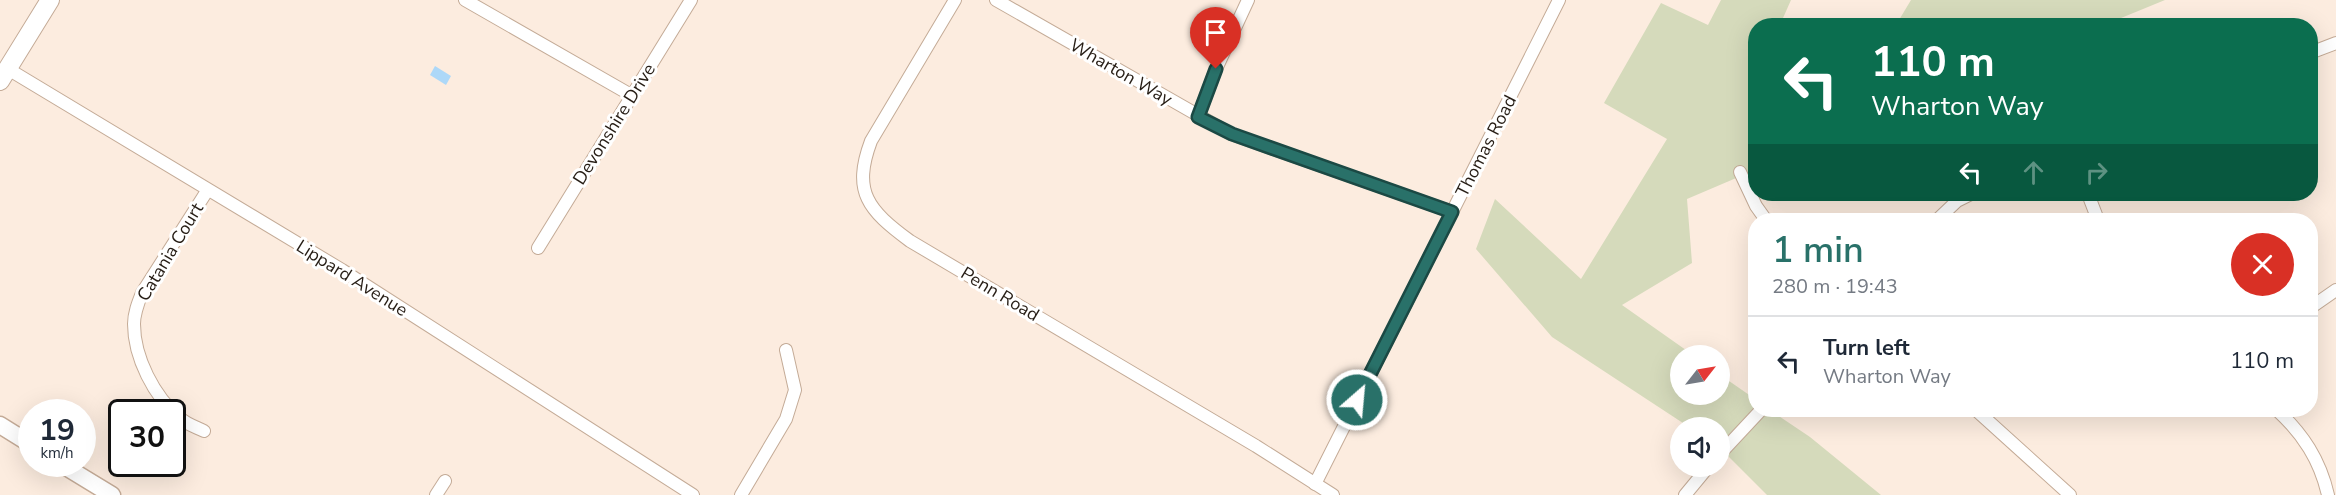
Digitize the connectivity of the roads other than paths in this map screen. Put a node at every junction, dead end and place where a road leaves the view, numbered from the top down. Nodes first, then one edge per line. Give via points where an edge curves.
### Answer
1 (50, 0) edge
2 (465, 0) edge
3 (691, 0) edge
4 (955, 0) edge
5 (996, 0) edge
6 (1248, 0) edge
7 (1559, 0) edge
8 (2336, 43) edge
9 (2318, 50) edge
10 (4, 75) edge
11 (631, 95) junction
12 (1198, 117) junction
13 (1740, 172) dead end
14 (1748, 189) edge
15 (207, 190) junction
16 (1957, 201) edge
17 (1452, 212) junction
18 (1944, 213) edge
19 (538, 248) dead end
20 (2336, 290) edge
21 (2318, 302) edge
22 (786, 350) dead end
23 (1754, 417) edge
24 (1984, 417) edge
25 (2284, 417) edge
26 (0, 425) edge
27 (204, 431) dead end
28 (18, 436) edge
29 (1730, 443) edge
30 (76, 477) edge
31 (1700, 477) edge
32 (445, 481) dead end
33 (1315, 484) junction
34 (91, 490) edge
35 (112, 495) edge
36 (436, 495) edge
37 (693, 495) edge
38 (741, 495) edge
39 (1333, 495) edge
40 (1685, 495) edge
41 (2070, 495) edge
42 (2328, 495) edge

1 - 10 main road
2 - 11 street
3 - 11 street, Devonshire Drive
4 - 33 street, Penn Road via 863,161 864,192 886,224
5 - 12 street, Wharton Way
6 - 12 street
7 - 17 street, Thomas Road
8 - 9 street
10 - 15 street, Lippard Avenue
11 - 19 street, Devonshire Drive
12 - 17 street, Wharton Way via 1232,134
13 - 14 street
15 - 27 street, Catania Court via 142,293 134,323 143,365 155,388 181,420
15 - 37 street, Lippard Avenue via 342,270
16 - 18 street
17 - 33 street, Thomas Road
20 - 21 street
22 - 38 street via 795,390 786,419
23 - 29 street
24 - 41 street
25 - 42 street via 2316,456
26 - 28 street
30 - 34 street
31 - 40 street
32 - 36 street
33 - 39 street, Penn Road
34 - 35 street

